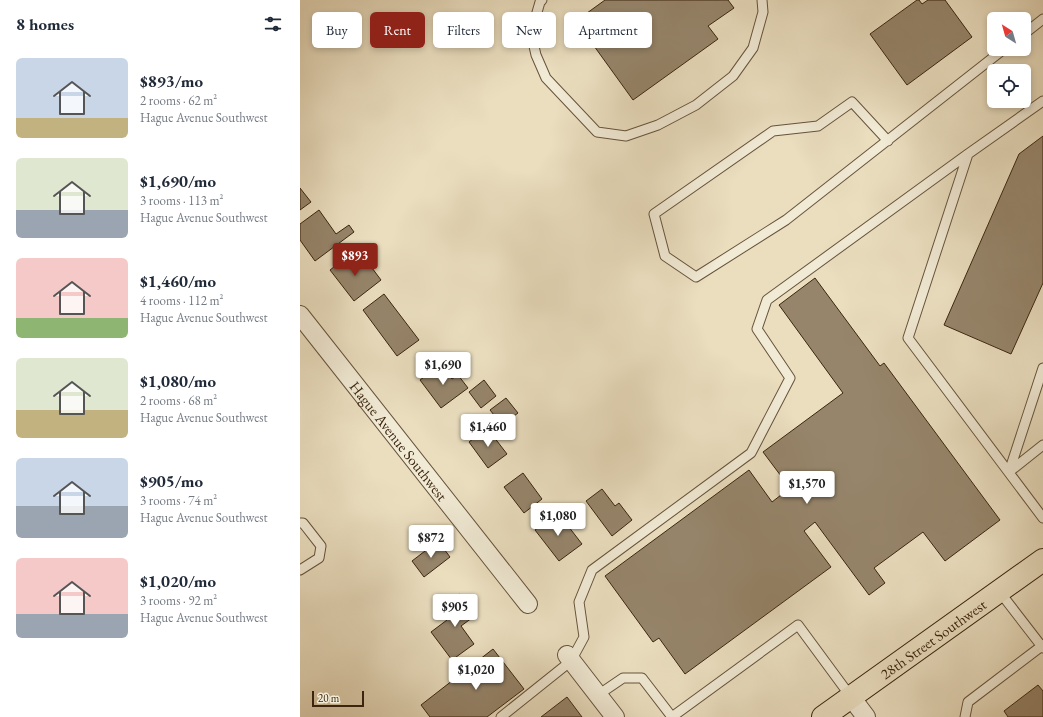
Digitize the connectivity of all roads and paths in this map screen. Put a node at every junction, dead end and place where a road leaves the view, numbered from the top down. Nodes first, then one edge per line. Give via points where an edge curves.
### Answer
1 (542, 0) edge
2 (762, 0) edge
3 (1043, 18) edge
4 (1031, 28) edge
5 (995, 56) edge
6 (1043, 101) edge
7 (888, 141) junction
8 (968, 154) junction
9 (300, 315) edge
10 (1043, 368) edge
11 (1043, 445) edge
12 (1009, 472) junction
13 (1043, 518) edge
14 (300, 523) edge
15 (1043, 560) edge
16 (300, 570) edge
17 (999, 591) junction
18 (528, 604) dead end
19 (1042, 646) edge
20 (569, 658) junction
21 (598, 695) junction
22 (851, 697) junction
23 (501, 717) edge
24 (615, 717) edge
25 (823, 717) edge
26 (866, 717) edge
27 (965, 717) edge

1 - 2 lane via 531,34 536,55 546,78 597,132 626,136 658,126 696,105 733,76 753,48 763,12
3 - 4 lane
5 - 7 lane
6 - 8 lane
7 - 7 lane via 786,220 696,277 665,256 654,214 772,131 818,126 852,102
8 - 12 lane via 908,338
8 - 20 lane via 767,300 757,329 790,378 750,453 592,570 579,602 584,637
9 - 18 street, Hague Avenue Southwest
10 - 12 lane
11 - 12 lane
12 - 13 lane
14 - 16 lane via 303,523 321,546 319,558
15 - 17 main road, 28th Street Southwest
17 - 19 lane
17 - 22 main road, 28th Street Southwest
19 - 27 lane via 968,702
20 - 21 street
20 - 23 lane
21 - 22 lane via 623,678 642,678 672,717 798,625
21 - 24 street
22 - 25 main road, 28th Street Southwest
22 - 26 street

